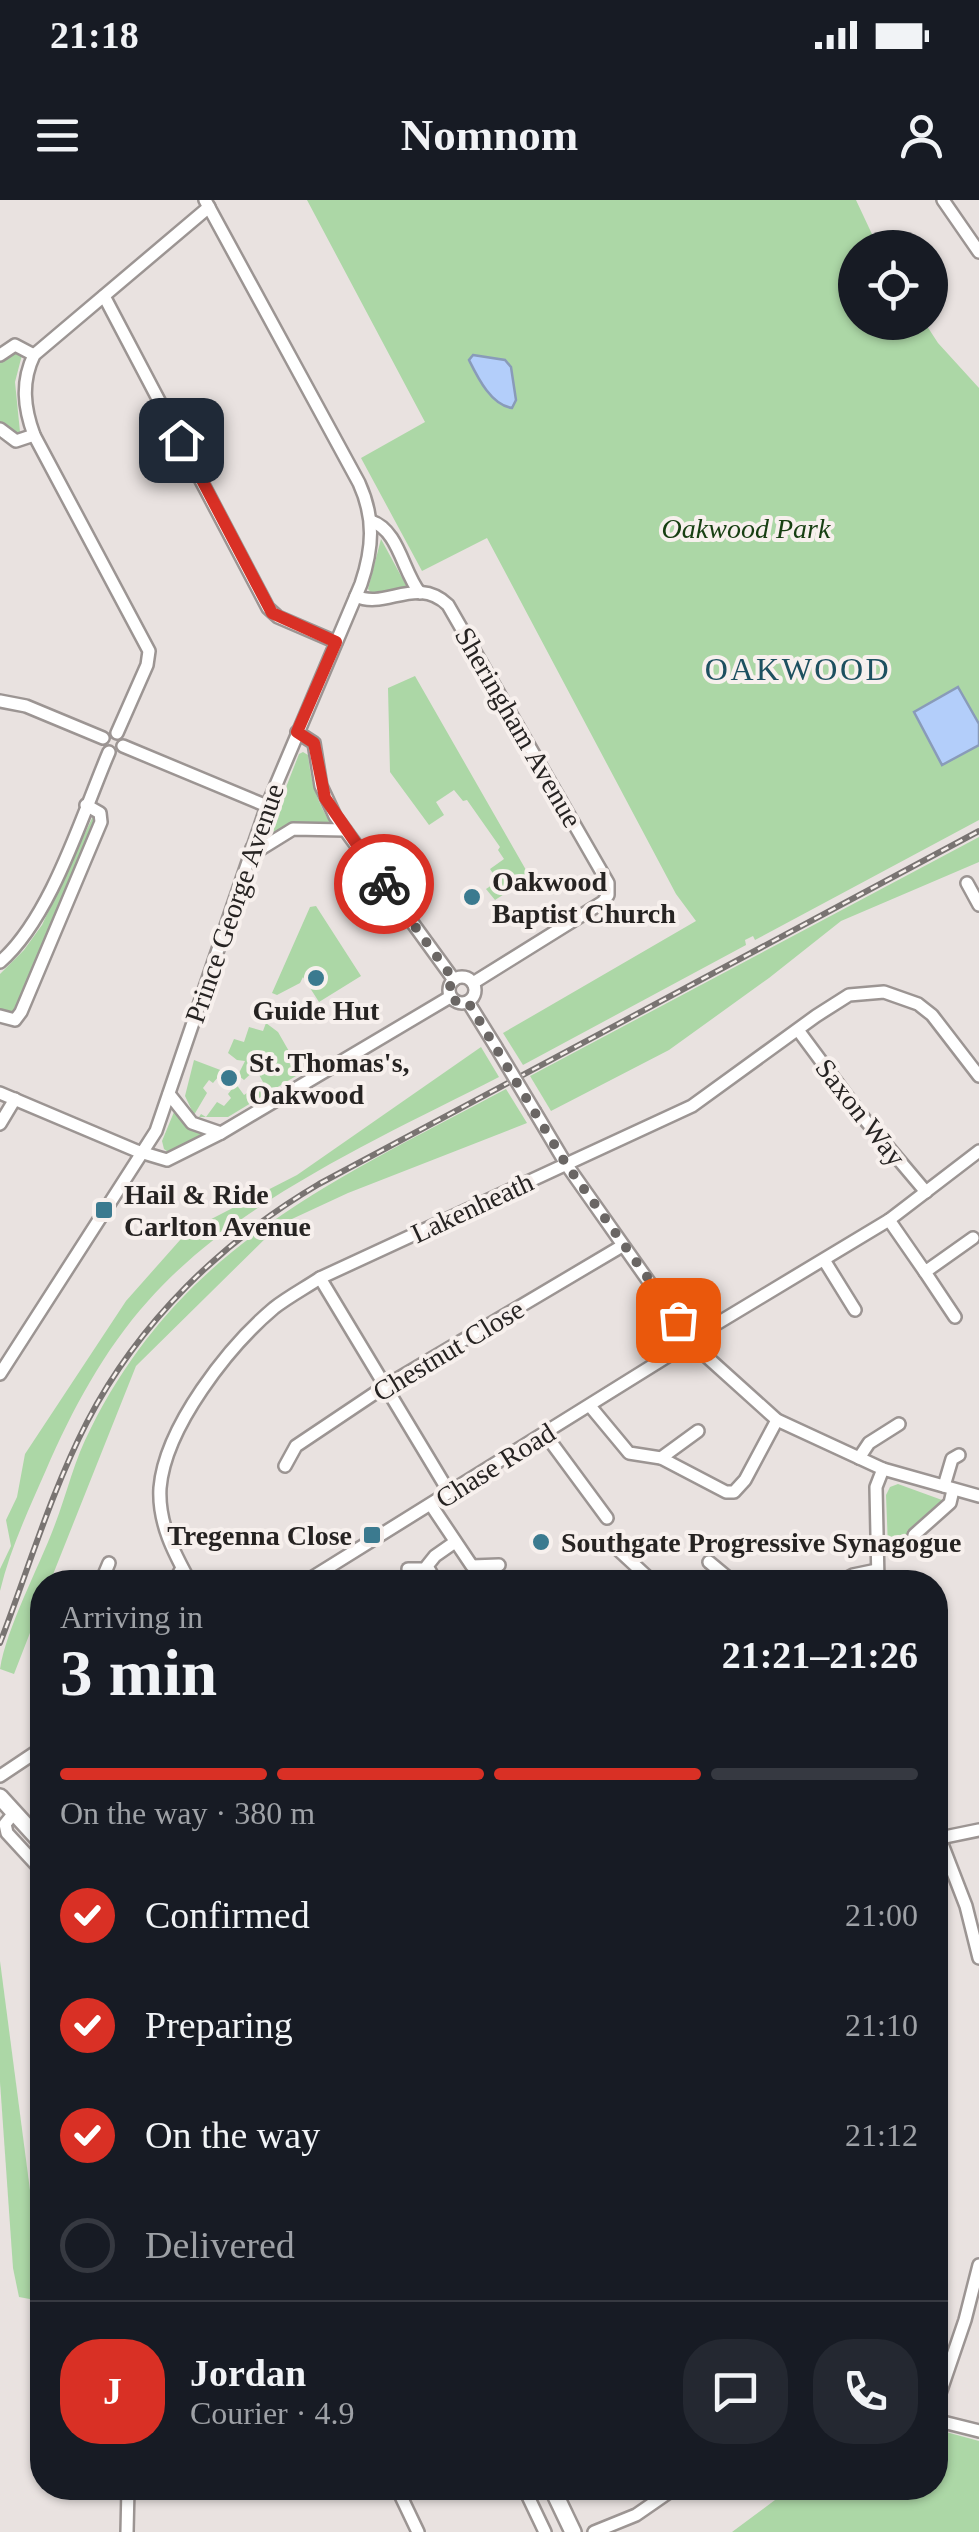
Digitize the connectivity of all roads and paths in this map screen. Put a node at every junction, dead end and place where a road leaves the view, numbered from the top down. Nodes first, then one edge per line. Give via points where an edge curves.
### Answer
1 (942, 200) edge
2 (207, 204) edge
3 (979, 252) edge
4 (104, 296) junction
5 (0, 355) edge
6 (34, 356) junction
7 (0, 428) edge
8 (34, 435) junction
9 (371, 521) junction
10 (420, 592) junction
11 (356, 596) junction
12 (336, 642) junction
13 (0, 700) edge
14 (297, 732) junction
15 (117, 733) junction
16 (103, 738) junction
17 (122, 746) junction
18 (109, 752) junction
19 (86, 805) junction
20 (267, 806) junction
21 (345, 830) junction
22 (252, 848) junction
23 (967, 884) dead end
24 (979, 906) edge
25 (0, 962) edge
26 (454, 980) junction
27 (473, 983) junction
28 (450, 997) junction
29 (468, 1002) junction
30 (0, 1016) edge
31 (798, 1030) junction
32 (979, 1076) edge
33 (0, 1093) edge
34 (169, 1094) junction
35 (15, 1100) junction
36 (0, 1124) edge
37 (221, 1132) junction
38 (144, 1153) junction
39 (978, 1153) edge
40 (566, 1164) junction
41 (926, 1192) junction
42 (889, 1220) junction
43 (972, 1238) dead end
44 (622, 1246) junction
45 (824, 1260) junction
46 (925, 1272) junction
47 (320, 1278) junction
48 (856, 1310) dead end
49 (955, 1317) dead end
50 (691, 1340) junction
51 (0, 1374) edge
52 (384, 1387) junction
53 (590, 1406) junction
54 (777, 1420) junction
55 (900, 1424) dead end
56 (698, 1431) dead end
57 (546, 1434) junction
58 (959, 1455) dead end
59 (661, 1458) junction
60 (859, 1458) junction
61 (285, 1466) dead end
62 (884, 1469) junction
63 (948, 1488) junction
64 (977, 1491) edge
65 (449, 1492) junction
66 (431, 1506) junction
67 (607, 1518) dead end
68 (914, 1535) dead end
69 (455, 1542) junction
70 (612, 1544) dead end
71 (709, 1562) dead end
72 (109, 1564) dead end
73 (499, 1565) dead end
74 (182, 1568) edge
75 (426, 1569) joint
76 (106, 1570) edge
77 (334, 1570) edge
78 (408, 1570) dead end
79 (640, 1570) edge
80 (719, 1570) edge
81 (878, 1570) edge
82 (30, 1756) edge
83 (0, 1776) edge
84 (0, 1796) edge
85 (9, 1819) junction
86 (979, 1830) edge
87 (948, 1833) edge
88 (30, 1834) edge
89 (30, 1858) edge
90 (948, 1861) edge
91 (979, 1958) edge
92 (979, 2265) edge
93 (948, 2370) edge
94 (948, 2423) edge
95 (979, 2431) edge
96 (128, 2500) edge
97 (402, 2500) edge
98 (530, 2500) edge
99 (558, 2500) edge
100 (658, 2500) edge
101 (127, 2532) edge
102 (418, 2532) edge
103 (545, 2532) edge
104 (573, 2532) edge
105 (594, 2532) edge

1 - 3 street
2 - 4 street
2 - 9 street, Prince George Avenue via 359,483
4 - 6 street
4 - 12 street via 268,608
5 - 6 street via 15,346
6 - 8 street via 24,399
7 - 8 street via 16,441
8 - 15 street via 149,651
9 - 10 street, Sheringham Avenue via 387,532
9 - 11 street, Prince George Avenue
10 - 11 street
10 - 27 street, Sheringham Avenue via 451,608 608,888 603,902
11 - 12 street, Prince George Avenue
12 - 14 street, Prince George Avenue
13 - 16 street
14 - 20 street, Prince George Avenue
14 - 21 street via 314,743 325,798
15 - 16 street
15 - 17 street
16 - 18 street
17 - 18 street
17 - 20 street
18 - 19 street
19 - 25 street via 45,902
19 - 30 street via 100,813 101,822 21,1012 15,1020
20 - 22 street, Prince George Avenue
21 - 22 street via 293,829
21 - 26 street
22 - 34 street, Prince George Avenue
23 - 24 street
26 - 27 street
26 - 28 street
27 - 29 street
28 - 29 street
28 - 37 street
29 - 40 street, bridge
31 - 32 street, Lakenheath via 849,996 899,995 932,1016
31 - 40 street, Lakenheath via 692,1106
31 - 41 street, Saxon Way
33 - 35 street
34 - 37 street via 192,1123
34 - 38 street, Prince George Avenue
35 - 36 street
35 - 38 street
37 - 38 street via 171,1159
38 - 51 street, Prince George Avenue
39 - 41 street, Chase Road
40 - 44 street
40 - 47 street, Lakenheath
41 - 42 street, Chase Road
42 - 45 street, Chase Road
42 - 46 street
43 - 46 street
44 - 50 street
44 - 52 street, Chestnut Close
45 - 48 street
45 - 50 street, Chase Road
46 - 49 street
47 - 52 street
47 - 74 street, Lakenheath via 248,1334 177,1434 160,1487 164,1524
50 - 53 street, Chase Road
50 - 54 street
52 - 61 street, Chestnut Close via 296,1446
52 - 65 street
53 - 57 street, Chase Road
53 - 59 street via 629,1452
54 - 59 street via 734,1492
54 - 60 street
55 - 60 street
56 - 59 street
57 - 65 street, Chase Road
57 - 67 street
58 - 63 street via 952,1459
60 - 62 street
62 - 63 street
62 - 81 street via 876,1487
63 - 64 street
63 - 68 street via 950,1503
65 - 66 street, Chase Road
66 - 69 street
66 - 77 street, Chase Road
69 - 73 street via 474,1567
69 - 75 street
70 - 79 street
71 - 80 street
72 - 76 street
75 - 78 street
82 - 83 street
84 - 85 main road
85 - 88 main road
85 - 89 street via 7,1833
86 - 87 street
90 - 91 street
92 - 93 street
94 - 95 street
96 - 101 street
97 - 102 street
98 - 103 street
99 - 104 main road
100 - 105 street

